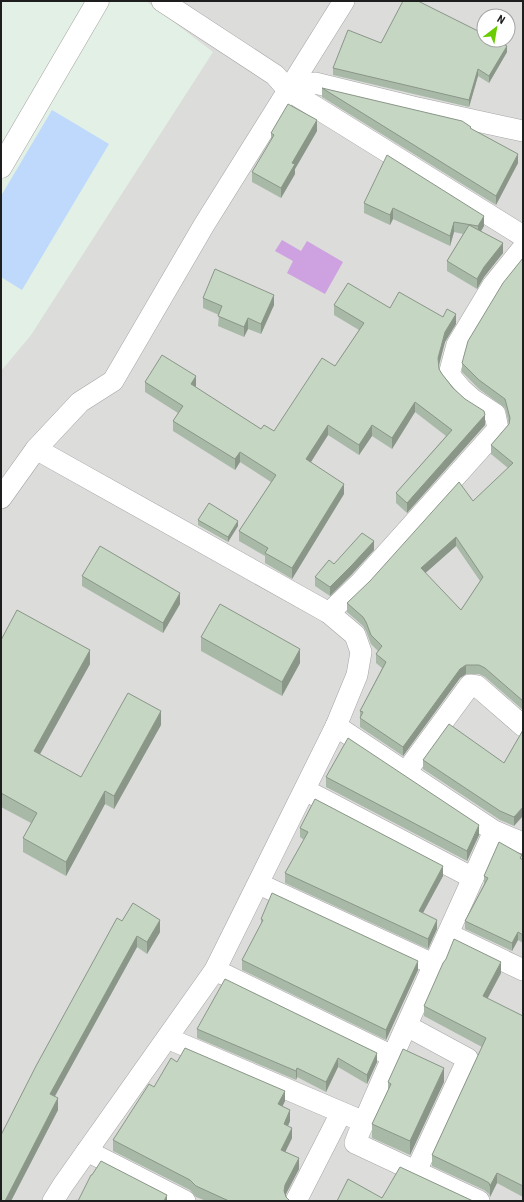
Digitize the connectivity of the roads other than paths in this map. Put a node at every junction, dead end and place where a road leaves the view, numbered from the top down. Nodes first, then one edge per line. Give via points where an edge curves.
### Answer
1 (98, 1) edge
2 (162, 1) edge
3 (344, 1) edge
4 (288, 90) junction
5 (523, 131) edge
6 (1, 167) edge
7 (523, 236) edge
8 (523, 248) edge
9 (36, 450) junction
10 (1, 498) edge
11 (329, 613) junction
12 (336, 726) junction
13 (523, 726) edge
14 (406, 772) junction
15 (305, 790) junction
16 (494, 830) junction
17 (523, 843) edge
18 (473, 878) junction
19 (259, 884) junction
20 (448, 934) junction
21 (435, 965) junction
22 (522, 967) edge
23 (215, 970) junction
24 (407, 1026) junction
25 (167, 1038) junction
26 (392, 1056) junction
27 (341, 1113) junction
28 (364, 1122) junction
29 (87, 1151) junction
30 (416, 1171) junction
31 (53, 1201) edge
32 (185, 1201) edge
33 (296, 1201) edge
34 (479, 1201) edge

1 - 6 street
2 - 4 street via 275,75
3 - 4 street
4 - 5 street via 315,83
4 - 7 street
4 - 9 street via 204,225 113,381 80,402
8 - 11 street via 493,285 457,345 450,371 451,378 467,394 495,414 498,429 361,582
9 - 10 street
9 - 11 street
11 - 12 street via 355,635 361,652 356,675
12 - 14 street
12 - 15 street
13 - 14 street via 478,686 470,685
14 - 16 street
15 - 18 street
15 - 19 street
16 - 17 street
16 - 18 street
18 - 20 street
19 - 21 street
19 - 23 street
20 - 21 street
20 - 22 street
21 - 24 street
23 - 25 street
23 - 26 street
24 - 26 street
24 - 30 street via 468,1059
25 - 27 street
25 - 29 street
26 - 28 street
27 - 28 street
27 - 33 street
28 - 30 street via 355,1143
29 - 31 street
29 - 32 street
30 - 34 street

